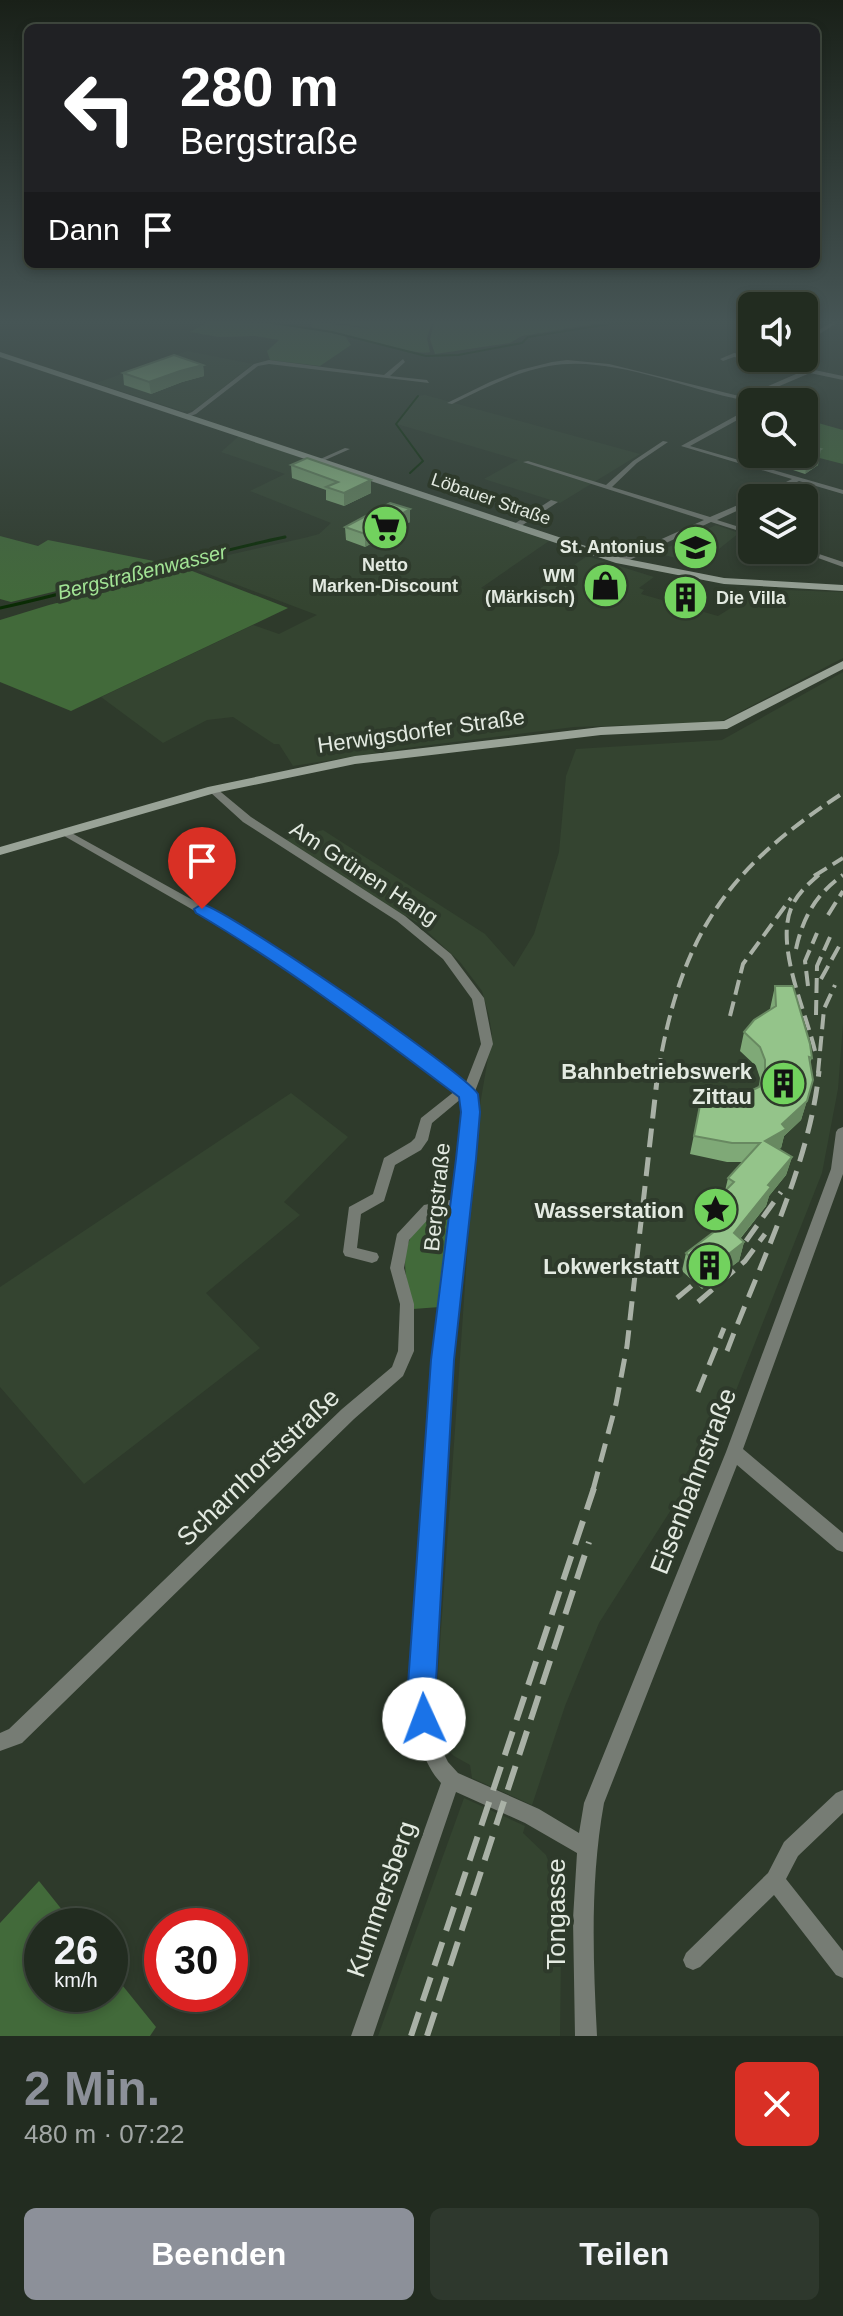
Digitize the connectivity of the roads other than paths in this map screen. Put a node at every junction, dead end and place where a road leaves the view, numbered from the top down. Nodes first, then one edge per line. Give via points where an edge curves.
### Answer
1 (188, 417) edge
2 (733, 417) edge
3 (665, 442) dead end
4 (347, 449) dead end
5 (321, 460) junction
6 (526, 462) dead end
7 (738, 462) edge
8 (760, 468) edge
9 (798, 479) junction
10 (787, 484) edge
11 (609, 486) junction
12 (843, 492) edge
13 (554, 502) dead end
14 (738, 507) edge
15 (711, 519) junction
16 (515, 526) junction
17 (738, 528) edge
18 (818, 556) edge
19 (620, 561) junction
20 (843, 565) edge
21 (843, 588) edge
22 (843, 664) edge
23 (213, 790) junction
24 (64, 833) junction
25 (0, 851) edge
26 (466, 1092) junction
27 (843, 1132) edge
28 (840, 1171) edge
29 (462, 1203) junction
30 (372, 1257) dead end
31 (734, 1452) junction
32 (843, 1544) edge
33 (0, 1742) edge
34 (451, 1780) junction
35 (843, 1800) edge
36 (585, 1847) junction
37 (775, 1880) junction
38 (693, 1960) dead end
39 (843, 1968) edge
40 (362, 2036) edge
41 (586, 2036) edge

1 - 5 main road, Löbauer Straße
2 - 7 street via 684,446
3 - 11 street
4 - 5 street
5 - 16 main road, Löbauer Straße
6 - 11 street
8 - 9 street
9 - 10 street
9 - 12 street
11 - 15 street
13 - 16 street
14 - 15 street
15 - 17 street
15 - 19 street
16 - 19 main road, Löbauer Straße
18 - 20 street
19 - 21 main road, Löbauer Straße via 724,581
22 - 23 main road, Herwigsdorfer Straße via 727,725 601,731 427,751 288,772
23 - 24 main road, Herwigsdorfer Straße
23 - 26 street, Am Grünen Hang via 230,809 277,841 414,925 455,963 475,993 486,1031 479,1078
24 - 25 main road, Herwigsdorfer Straße
24 - 26 street via 239,931
26 - 29 street, Bergstraße via 471,1112
26 - 30 street via 426,1121 416,1146 389,1162 379,1197 354,1211 350,1252
27 - 28 street, Eisenbahnstraße
28 - 31 street, Eisenbahnstraße
29 - 33 street, Scharnhorststraße via 429,1209 402,1238 397,1268 407,1304 406,1351 398,1371 15,1736
29 - 34 street, Bergstraße via 443,1360 421,1699 427,1739
31 - 32 street
31 - 36 street, Eisenbahnstraße via 594,1803
34 - 36 street, Tongasse via 532,1816
34 - 40 street, Kummersberg
35 - 37 street via 791,1849
36 - 41 street, Tongasse via 581,1904
37 - 38 street
37 - 39 street

